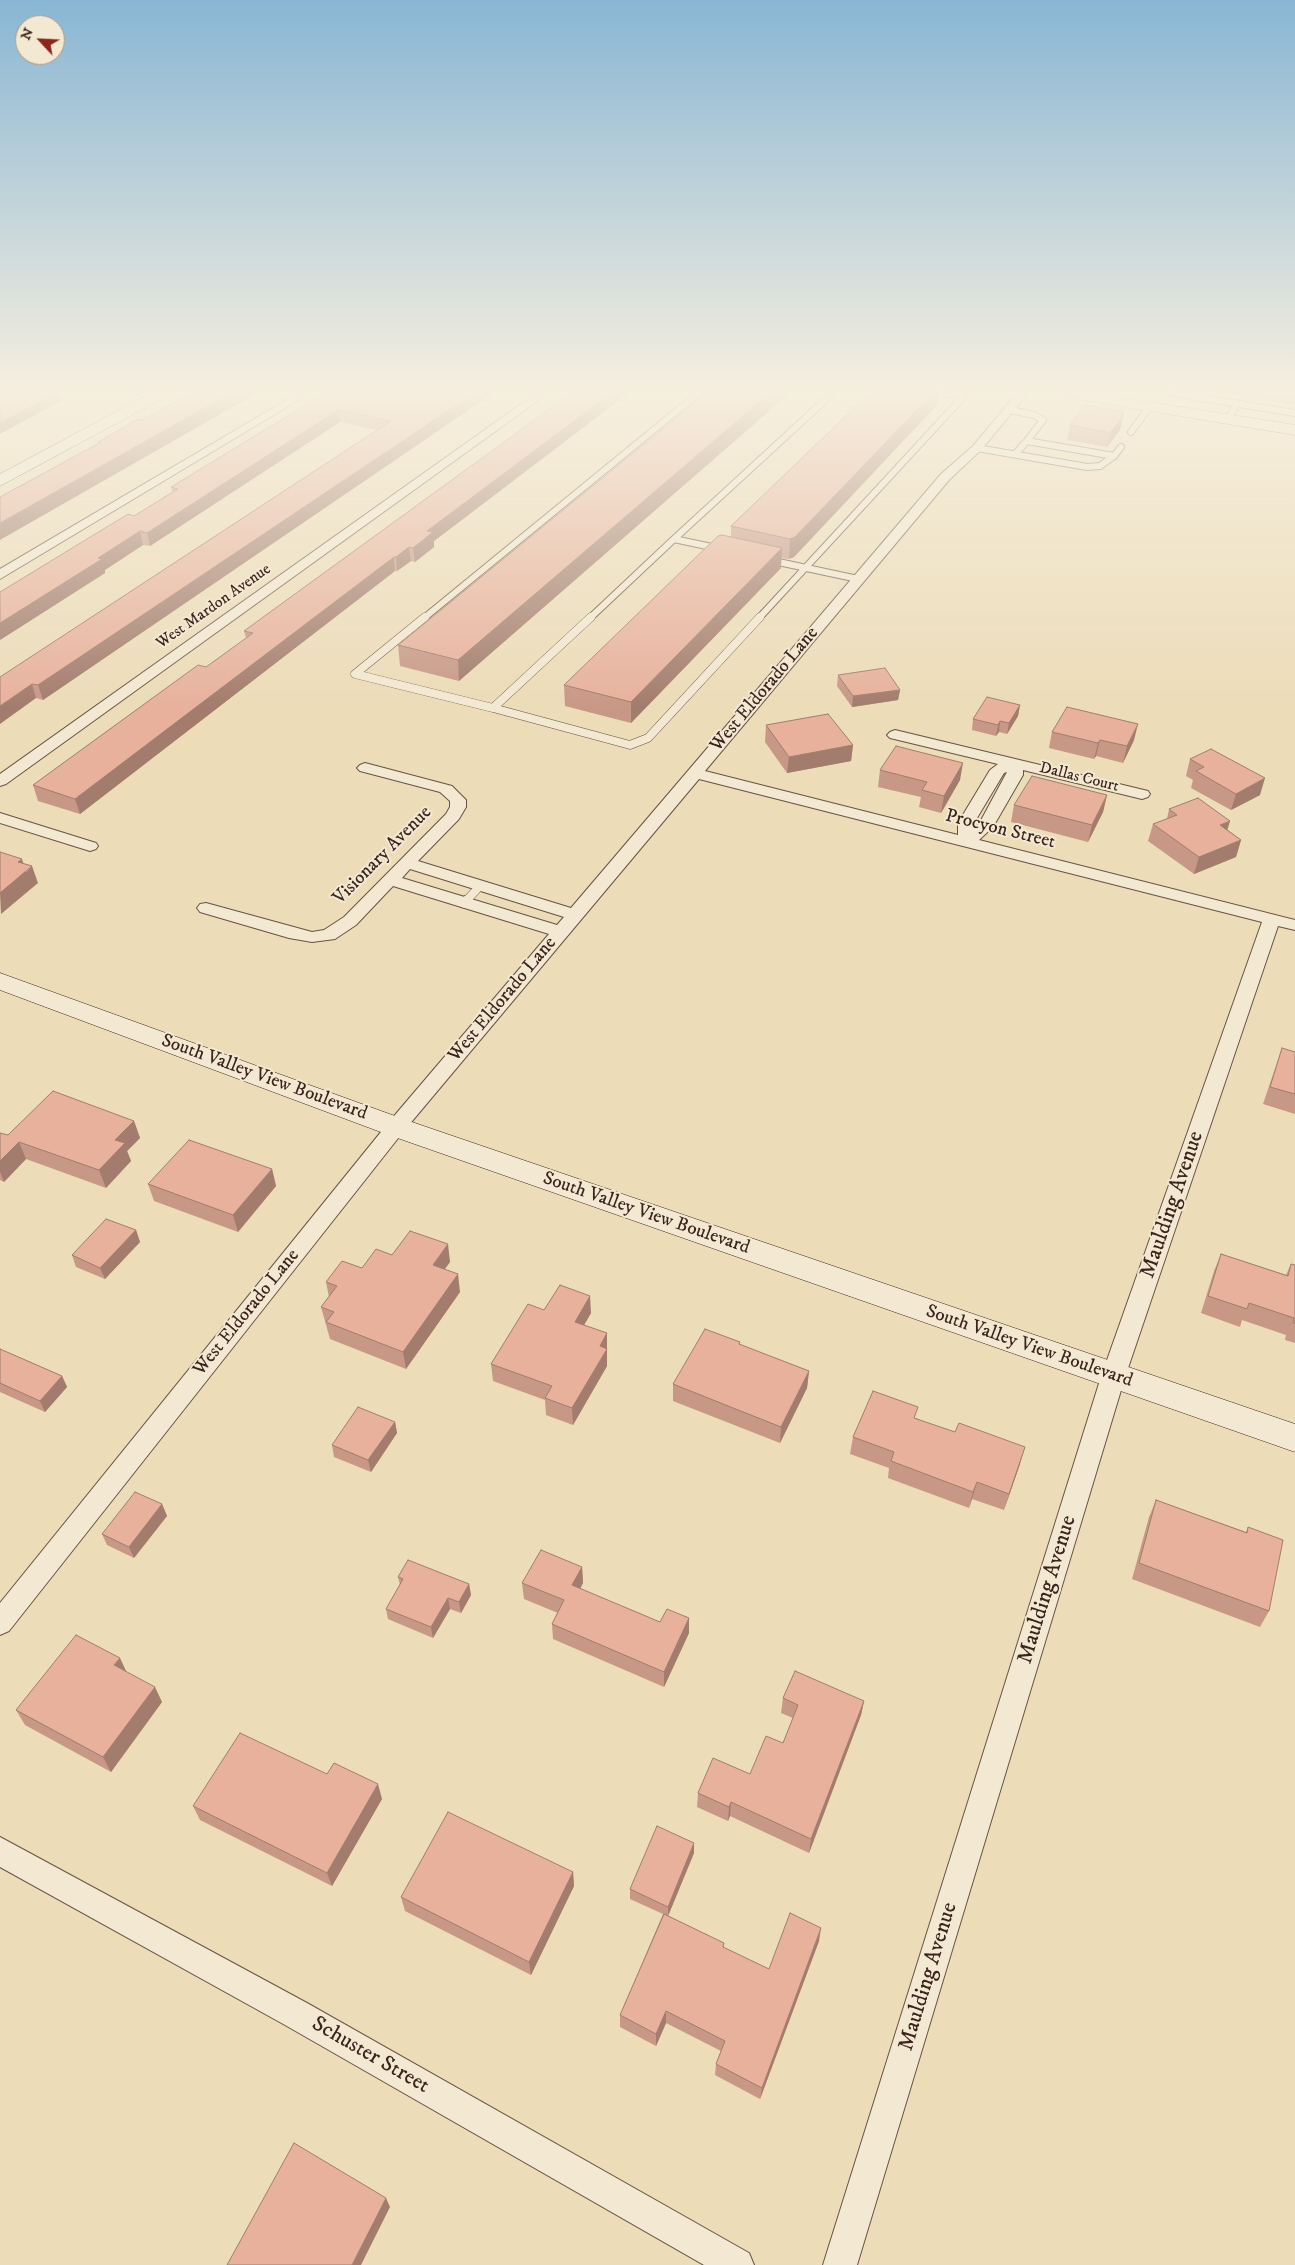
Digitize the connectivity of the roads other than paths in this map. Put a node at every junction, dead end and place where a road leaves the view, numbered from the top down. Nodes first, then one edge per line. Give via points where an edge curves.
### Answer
1 (130, 498) edge
2 (397, 498) edge
3 (571, 498) edge
4 (719, 498) edge
5 (870, 498) edge
6 (927, 498) edge
7 (674, 539) junction
8 (730, 551) edge
9 (758, 557) edge
10 (805, 568) junction
11 (0, 575) edge
12 (858, 579) junction
13 (493, 708) junction
14 (895, 735) dead end
15 (1015, 763) junction
16 (366, 768) dead end
17 (695, 773) junction
18 (0, 781) edge
19 (1142, 794) dead end
20 (0, 818) edge
21 (966, 842) junction
22 (90, 846) dead end
23 (407, 863) junction
24 (390, 880) junction
25 (480, 886) junction
26 (464, 902) junction
27 (206, 908) dead end
28 (575, 915) junction
29 (1283, 922) edge
30 (560, 932) junction
31 (0, 981) edge
32 (396, 1126) junction
33 (1114, 1377) junction
34 (1295, 1438) edge
35 (0, 1623) edge
36 (0, 1851) edge
37 (737, 2265) edge
38 (840, 2265) edge

1 - 11 street
2 - 18 street, West Mardon Avenue
3 - 13 lane via 355,674
4 - 7 lane
5 - 10 lane
6 - 12 street, West Eldorado Lane
7 - 8 lane
7 - 13 lane
9 - 10 lane
10 - 12 lane
10 - 13 lane via 648,738 630,745
12 - 17 street, West Eldorado Lane
14 - 15 street, Dallas Court
15 - 19 street, Dallas Court
15 - 21 street, Dallas Court via 1015,775 985,827
16 - 23 street, Visionary Avenue via 446,789 458,800 454,816
17 - 21 street, Procyon Street
17 - 28 street, West Eldorado Lane
20 - 22 street
21 - 29 street, Procyon Street
23 - 24 street, Visionary Avenue
23 - 25 street
24 - 26 street
24 - 27 street, Visionary Avenue via 350,921 329,935 294,934
25 - 26 lane
25 - 28 street
26 - 30 street
28 - 30 street, West Eldorado Lane
29 - 33 street, Maulding Avenue
30 - 32 street, West Eldorado Lane
31 - 32 main road, South Valley View Boulevard
32 - 33 main road, South Valley View Boulevard
32 - 35 street, West Eldorado Lane
33 - 34 main road, South Valley View Boulevard
33 - 38 street, Maulding Avenue
36 - 37 street, Schuster Street via 296,2014

